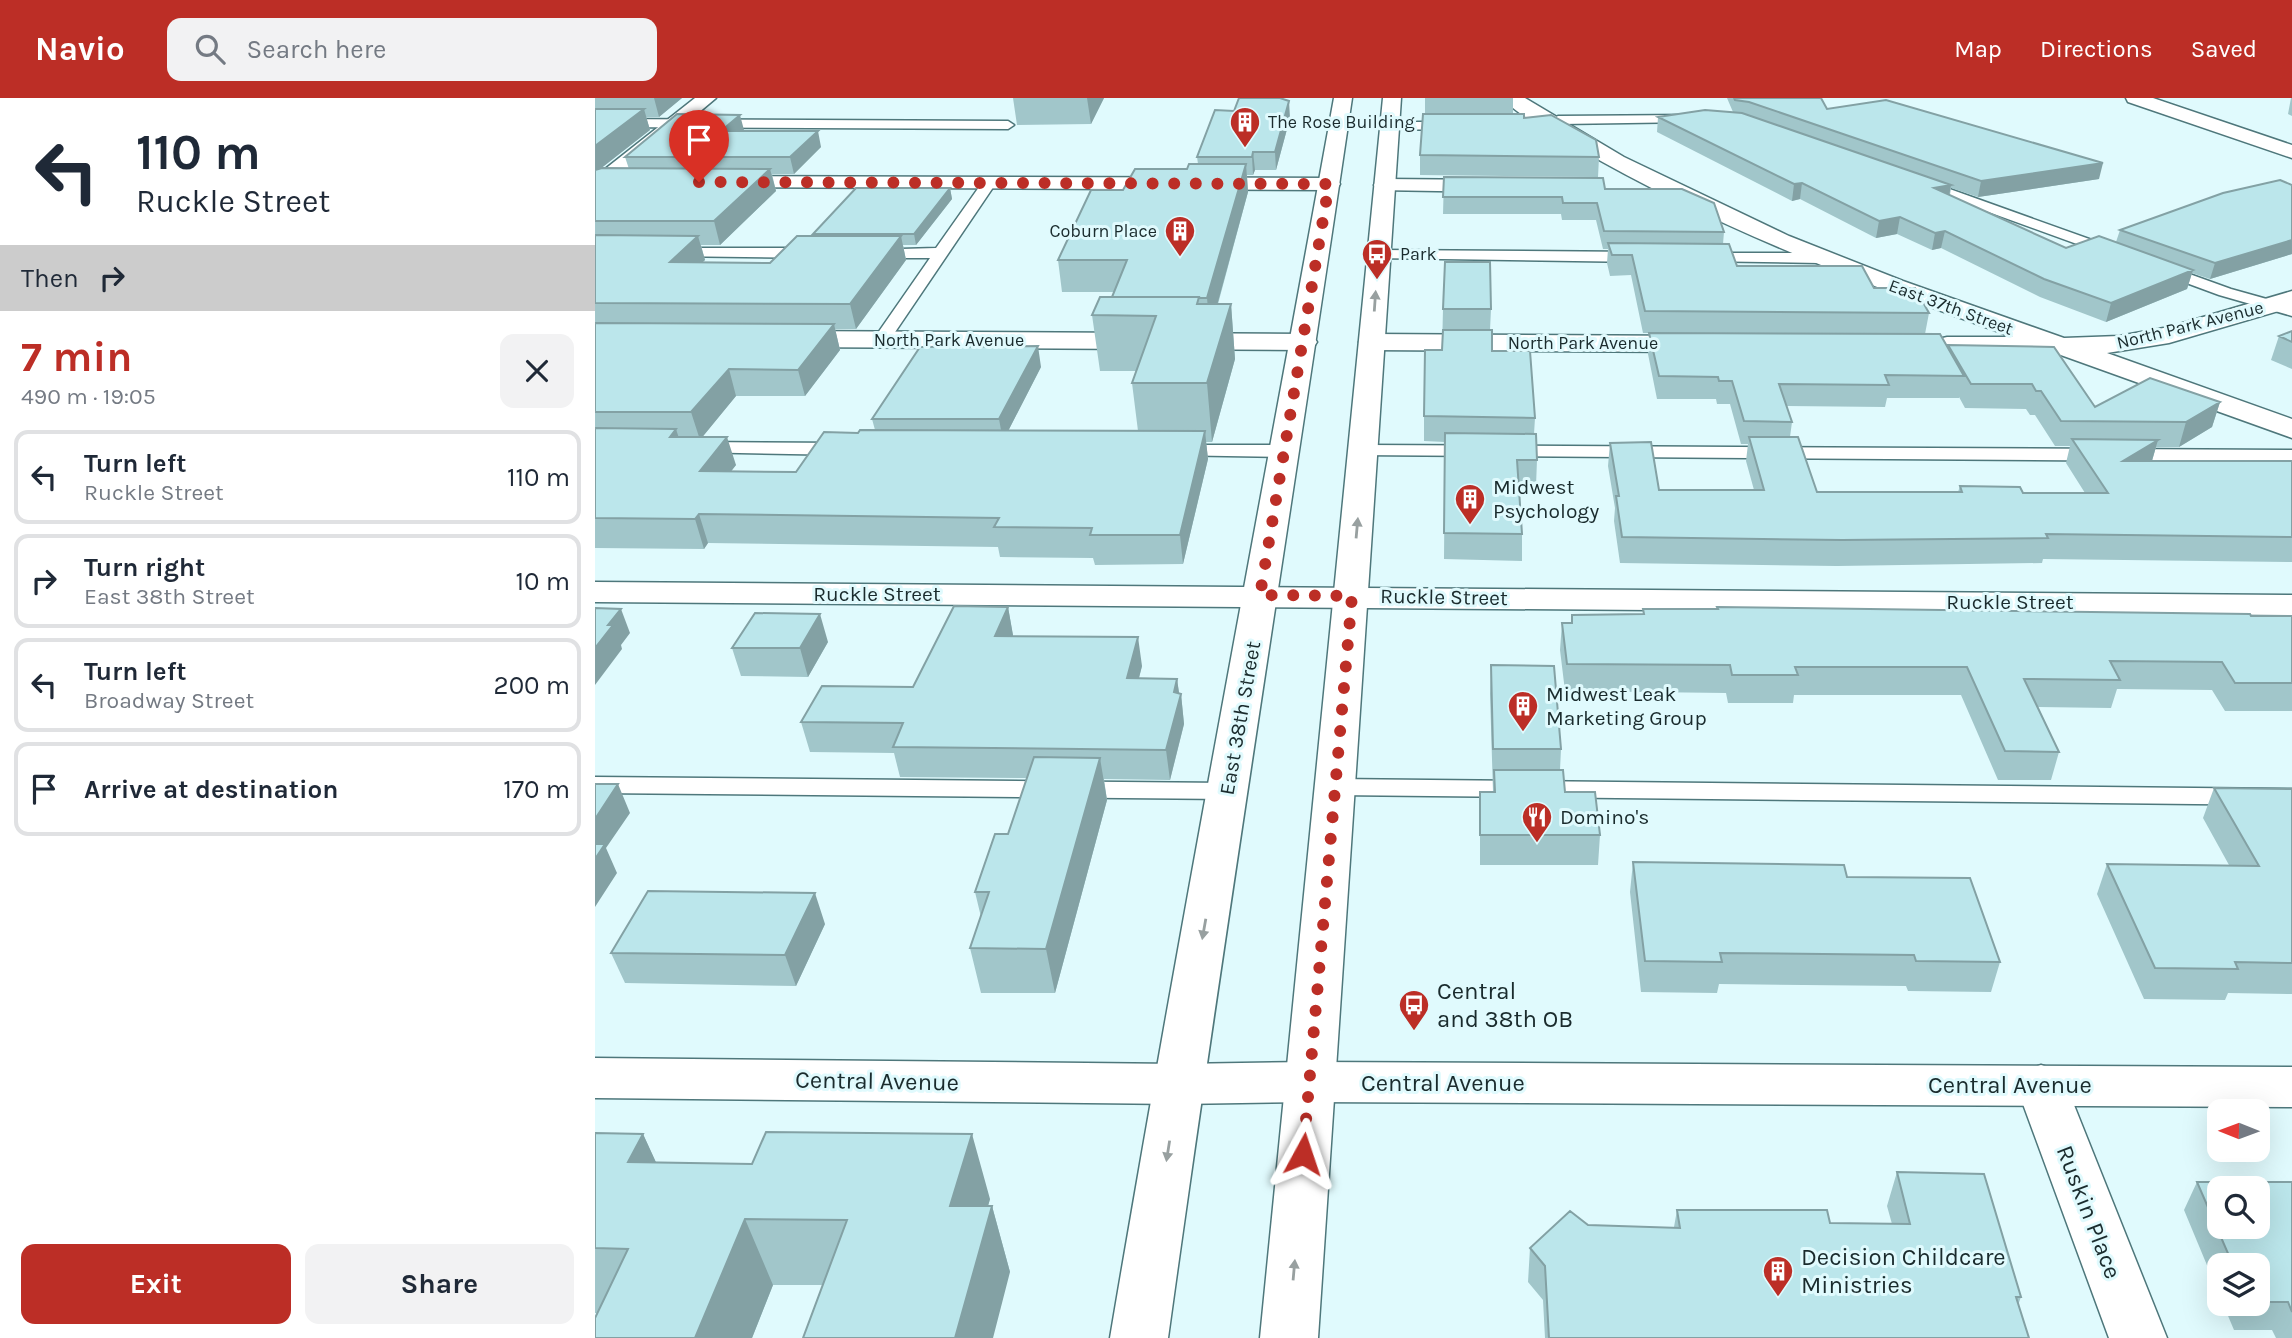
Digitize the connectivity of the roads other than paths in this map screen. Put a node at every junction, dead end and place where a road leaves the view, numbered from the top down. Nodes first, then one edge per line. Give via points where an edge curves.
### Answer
1 (707, 98) edge
2 (1343, 98) edge
3 (1392, 98) edge
4 (1512, 98) edge
5 (2135, 98) edge
6 (1697, 119) edge
7 (595, 123) edge
8 (675, 124) junction
9 (1008, 125) dead end
10 (1552, 125) junction
11 (1468, 126) edge
12 (1521, 126) edge
13 (1390, 127) junction
14 (2292, 152) edge
15 (1903, 177) edge
16 (634, 182) edge
17 (702, 182) edge
18 (989, 183) junction
19 (597, 184) edge
20 (1329, 184) junction
21 (1385, 185) junction
22 (1511, 186) edge
23 (1623, 187) edge
24 (1660, 187) junction
25 (656, 253) edge
26 (832, 253) edge
27 (859, 253) edge
28 (940, 253) junction
29 (1379, 256) junction
30 (1660, 257) edge
31 (1688, 257) edge
32 (1820, 258) junction
33 (2286, 305) edge
34 (758, 339) edge
35 (881, 340) junction
36 (1304, 342) junction
37 (1372, 342) junction
38 (1726, 344) edge
39 (1920, 345) edge
40 (2062, 346) junction
41 (2292, 429) edge
42 (675, 448) edge
43 (864, 449) edge
44 (1153, 450) edge
45 (1285, 451) junction
46 (1364, 452) junction
47 (2292, 456) edge
48 (595, 592) edge
49 (1260, 595) junction
50 (1352, 596) junction
51 (2292, 605) edge
52 (595, 785) edge
53 (1335, 787) junction
54 (1228, 791) junction
55 (2292, 797) edge
56 (595, 1078) edge
57 (1310, 1082) junction
58 (1179, 1084) junction
59 (2041, 1085) junction
60 (2292, 1087) edge
61 (1139, 1338) edge
62 (1289, 1338) edge
63 (2138, 1338) edge

1 - 8 street
2 - 20 street, East 38th Street
3 - 13 street
4 - 10 street, East 37th Street
5 - 14 street
6 - 10 lane via 1558,120
7 - 8 lane
8 - 9 lane
8 - 19 street
10 - 12 lane
10 - 24 street, East 37th Street
11 - 13 lane
13 - 21 street
15 - 33 lane via 2225,292
16 - 19 street
17 - 18 street
18 - 20 street via 1100,190
18 - 28 lane
20 - 36 street, East 38th Street
21 - 22 street
21 - 29 street
23 - 24 street
24 - 32 street, East 37th Street
25 - 26 lane
27 - 28 lane
28 - 35 lane
29 - 30 lane
37 -> 29 street
31 - 32 lane
32 - 40 street, East 37th Street
33 - 40 street, North Park Avenue via 2137,340
34 - 35 street, North Park Avenue
35 - 36 street, North Park Avenue
36 - 45 street, East 38th Street
37 - 38 street, North Park Avenue
37 - 46 street
39 - 40 street, North Park Avenue
40 - 41 street, East 37th Street
42 - 43 lane
44 - 45 lane
45 - 49 street, East 38th Street
46 - 47 lane
50 -> 46 street
48 - 49 street, Ruckle Street
49 - 50 street, Ruckle Street
49 - 54 street, East 38th Street
50 - 51 street, Ruckle Street
50 - 53 street
52 - 54 lane
53 - 55 lane
53 - 57 street
54 -> 58 street, East 38th Street
56 - 58 street, Central Avenue
57 - 58 street, Central Avenue
57 - 59 street, Central Avenue
62 -> 57 street
58 -> 61 street, East 38th Street
59 - 60 street, Central Avenue
59 - 63 street, Ruskin Place

